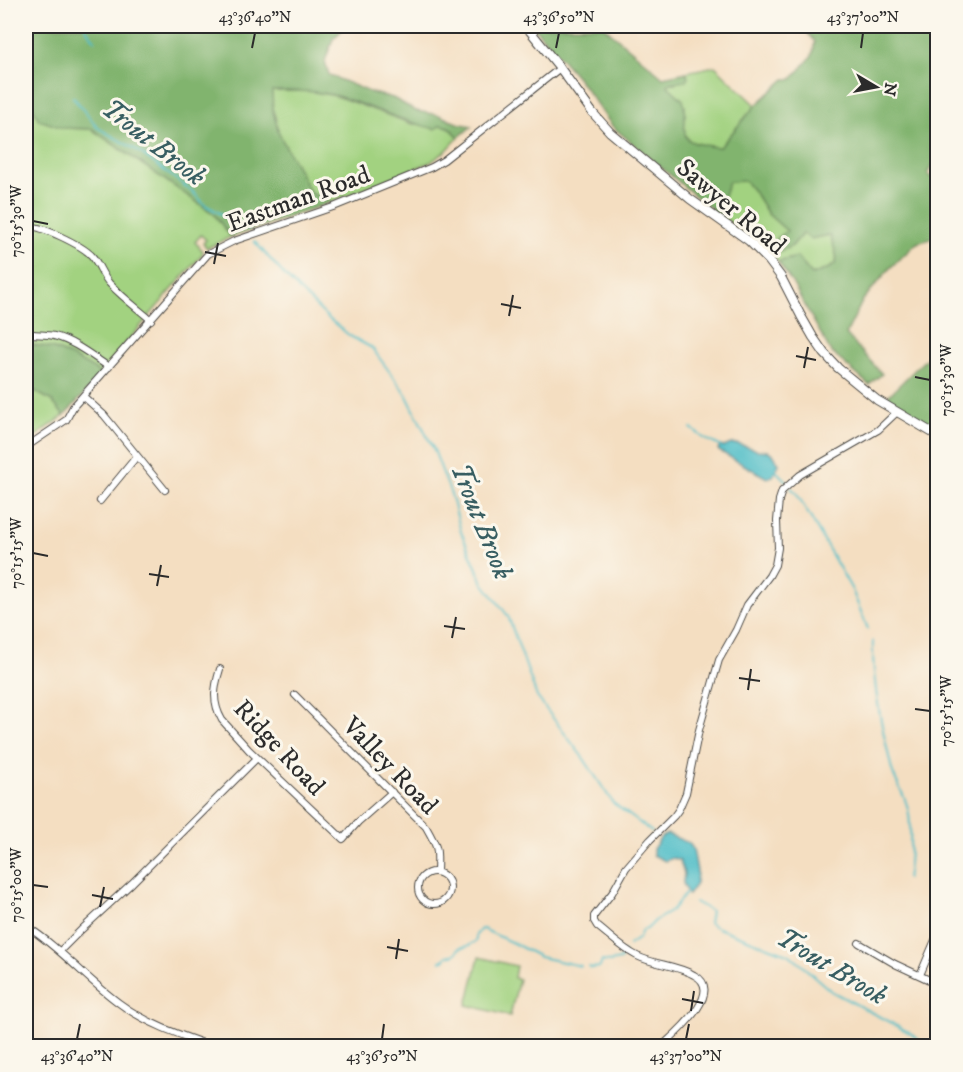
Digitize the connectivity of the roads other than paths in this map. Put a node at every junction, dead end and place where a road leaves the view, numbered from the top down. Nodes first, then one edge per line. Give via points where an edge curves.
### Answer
1 (526, 26) edge
2 (560, 68) junction
3 (26, 201) edge
4 (28, 227) edge
5 (151, 320) junction
6 (26, 333) edge
7 (108, 367) junction
8 (83, 396) junction
9 (897, 412) junction
10 (938, 436) edge
11 (26, 447) edge
12 (137, 456) junction
13 (165, 490) dead end
14 (100, 501) dead end
15 (220, 669) dead end
16 (295, 695) dead end
17 (257, 758) junction
18 (392, 792) junction
19 (438, 872) junction
20 (26, 926) edge
21 (935, 940) dead end
22 (860, 942) dead end
23 (60, 951) junction
24 (920, 975) junction
25 (938, 984) edge
26 (212, 1047) edge
27 (662, 1047) edge

1 - 2 street, Sawyer Road
2 - 5 street, Eastman Road via 432,167 208,254
2 - 9 street, Sawyer Road via 610,132 769,261 824,353 848,377
3 - 4 street
4 - 5 street via 49,231 83,248 93,256 108,282
5 - 7 street, Eastman Road
6 - 7 street via 65,340
7 - 8 street, Eastman Road
8 - 11 street, Eastman Road via 66,420
8 - 12 street
9 - 10 street, Sawyer Road
9 - 27 street via 878,430 800,475 782,491 778,500 775,565 747,605 719,660 679,809 626,868 594,916 597,926 636,956 702,980 705,994 699,1008
12 - 13 street
12 - 14 street
15 - 17 street, Ridge Road via 214,686 219,714
16 - 18 street, Valley Road
17 - 18 street, Ridge Road via 343,839
17 - 23 street
18 - 19 street, Valley Road via 426,827 436,844
19 - 19 street, Valley Road via 424,875 419,885 421,897 435,904 446,898 450,888 447,878
20 - 23 street
21 - 24 street
22 - 24 street
23 - 26 street via 129,1010
24 - 25 street

